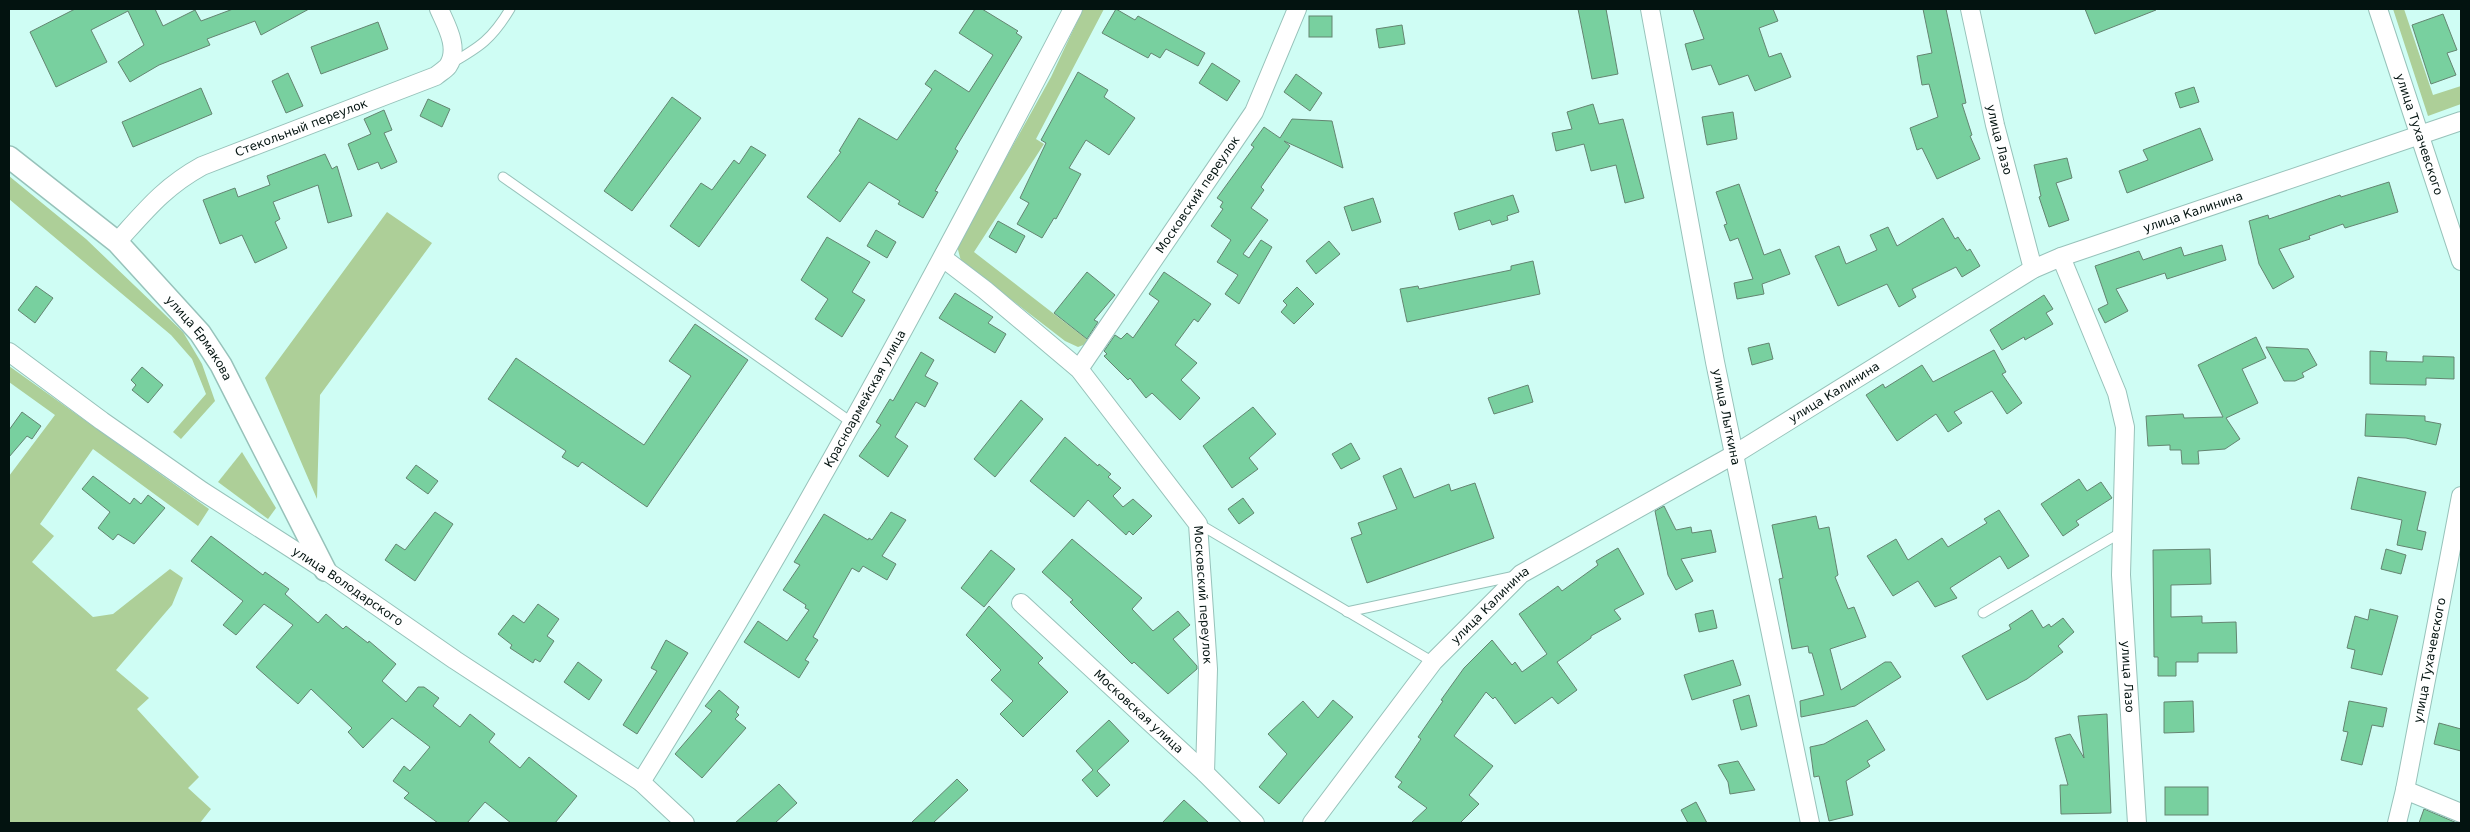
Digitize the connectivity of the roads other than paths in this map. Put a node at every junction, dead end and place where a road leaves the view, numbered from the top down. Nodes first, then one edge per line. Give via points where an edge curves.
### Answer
1 (440, 9) edge
2 (510, 9) edge
3 (1073, 9) edge
4 (1297, 9) edge
5 (1650, 9) edge
6 (1970, 9) edge
7 (2378, 9) edge
8 (448, 66) junction
9 (2461, 121) edge
10 (2419, 137) junction
11 (9, 157) edge
12 (504, 177) dead end
13 (117, 242) junction
14 (2061, 257) junction
15 (942, 258) junction
16 (2461, 261) edge
17 (2032, 269) junction
18 (9, 352) edge
19 (1079, 369) junction
20 (852, 422) junction
21 (1735, 454) junction
22 (2461, 496) edge
23 (1198, 524) junction
24 (2122, 531) junction
25 (325, 570) junction
26 (1521, 574) junction
27 (1021, 602) dead end
28 (1346, 612) junction
29 (1983, 613) dead end
30 (1433, 662) junction
31 (1205, 773) junction
32 (641, 782) junction
33 (2405, 790) junction
34 (2461, 813) edge
35 (685, 823) edge
36 (1255, 823) edge
37 (1312, 823) edge
38 (1810, 823) edge
39 (2137, 823) edge
40 (2396, 823) edge

1 - 8 street via 453,52
2 - 8 lane via 483,45
3 - 15 street, Красноармейская улица
4 - 19 street, Московский переулок via 1254,112
5 - 21 street, улица Лыткина
6 - 17 street, улица Лазо via 1995,126
7 - 10 street, улица Тухачевского
8 - 13 street, Стекольный переулок via 436,76 202,166 162,194
9 - 10 street, улица Калинина
10 - 14 street, улица Калинина
10 - 16 street, улица Тухачевского
11 - 13 street, улица Ермакова
12 - 20 lane
13 - 25 street, улица Ермакова via 200,333 220,365
14 - 17 street, улица Калинина
14 - 24 street, улица Лазо via 2117,393 2125,427
15 - 19 street, Московский переулок
15 - 20 street, Красноармейская улица
17 - 21 street, улица Калинина
18 - 25 street, улица Володарского via 202,491
19 - 23 street, Московский переулок
20 - 32 street, Красноармейская улица via 758,589
21 - 26 street, улица Калинина
21 - 38 street, улица Лыткина
22 - 33 street, улица Тухачевского
23 - 28 lane
23 - 31 street, Московский переулок via 1208,669
24 - 29 lane
24 - 39 street, улица Лазо via 2121,575
25 - 32 street, улица Володарского
26 - 28 lane
26 - 30 street, улица Калинина
27 - 31 street, Московская улица
28 - 30 lane
30 - 37 street, улица Калинина
31 - 36 street, Московская улица
32 - 35 street, улица Володарского
33 - 34 street
33 - 40 street, улица Тухачевского

